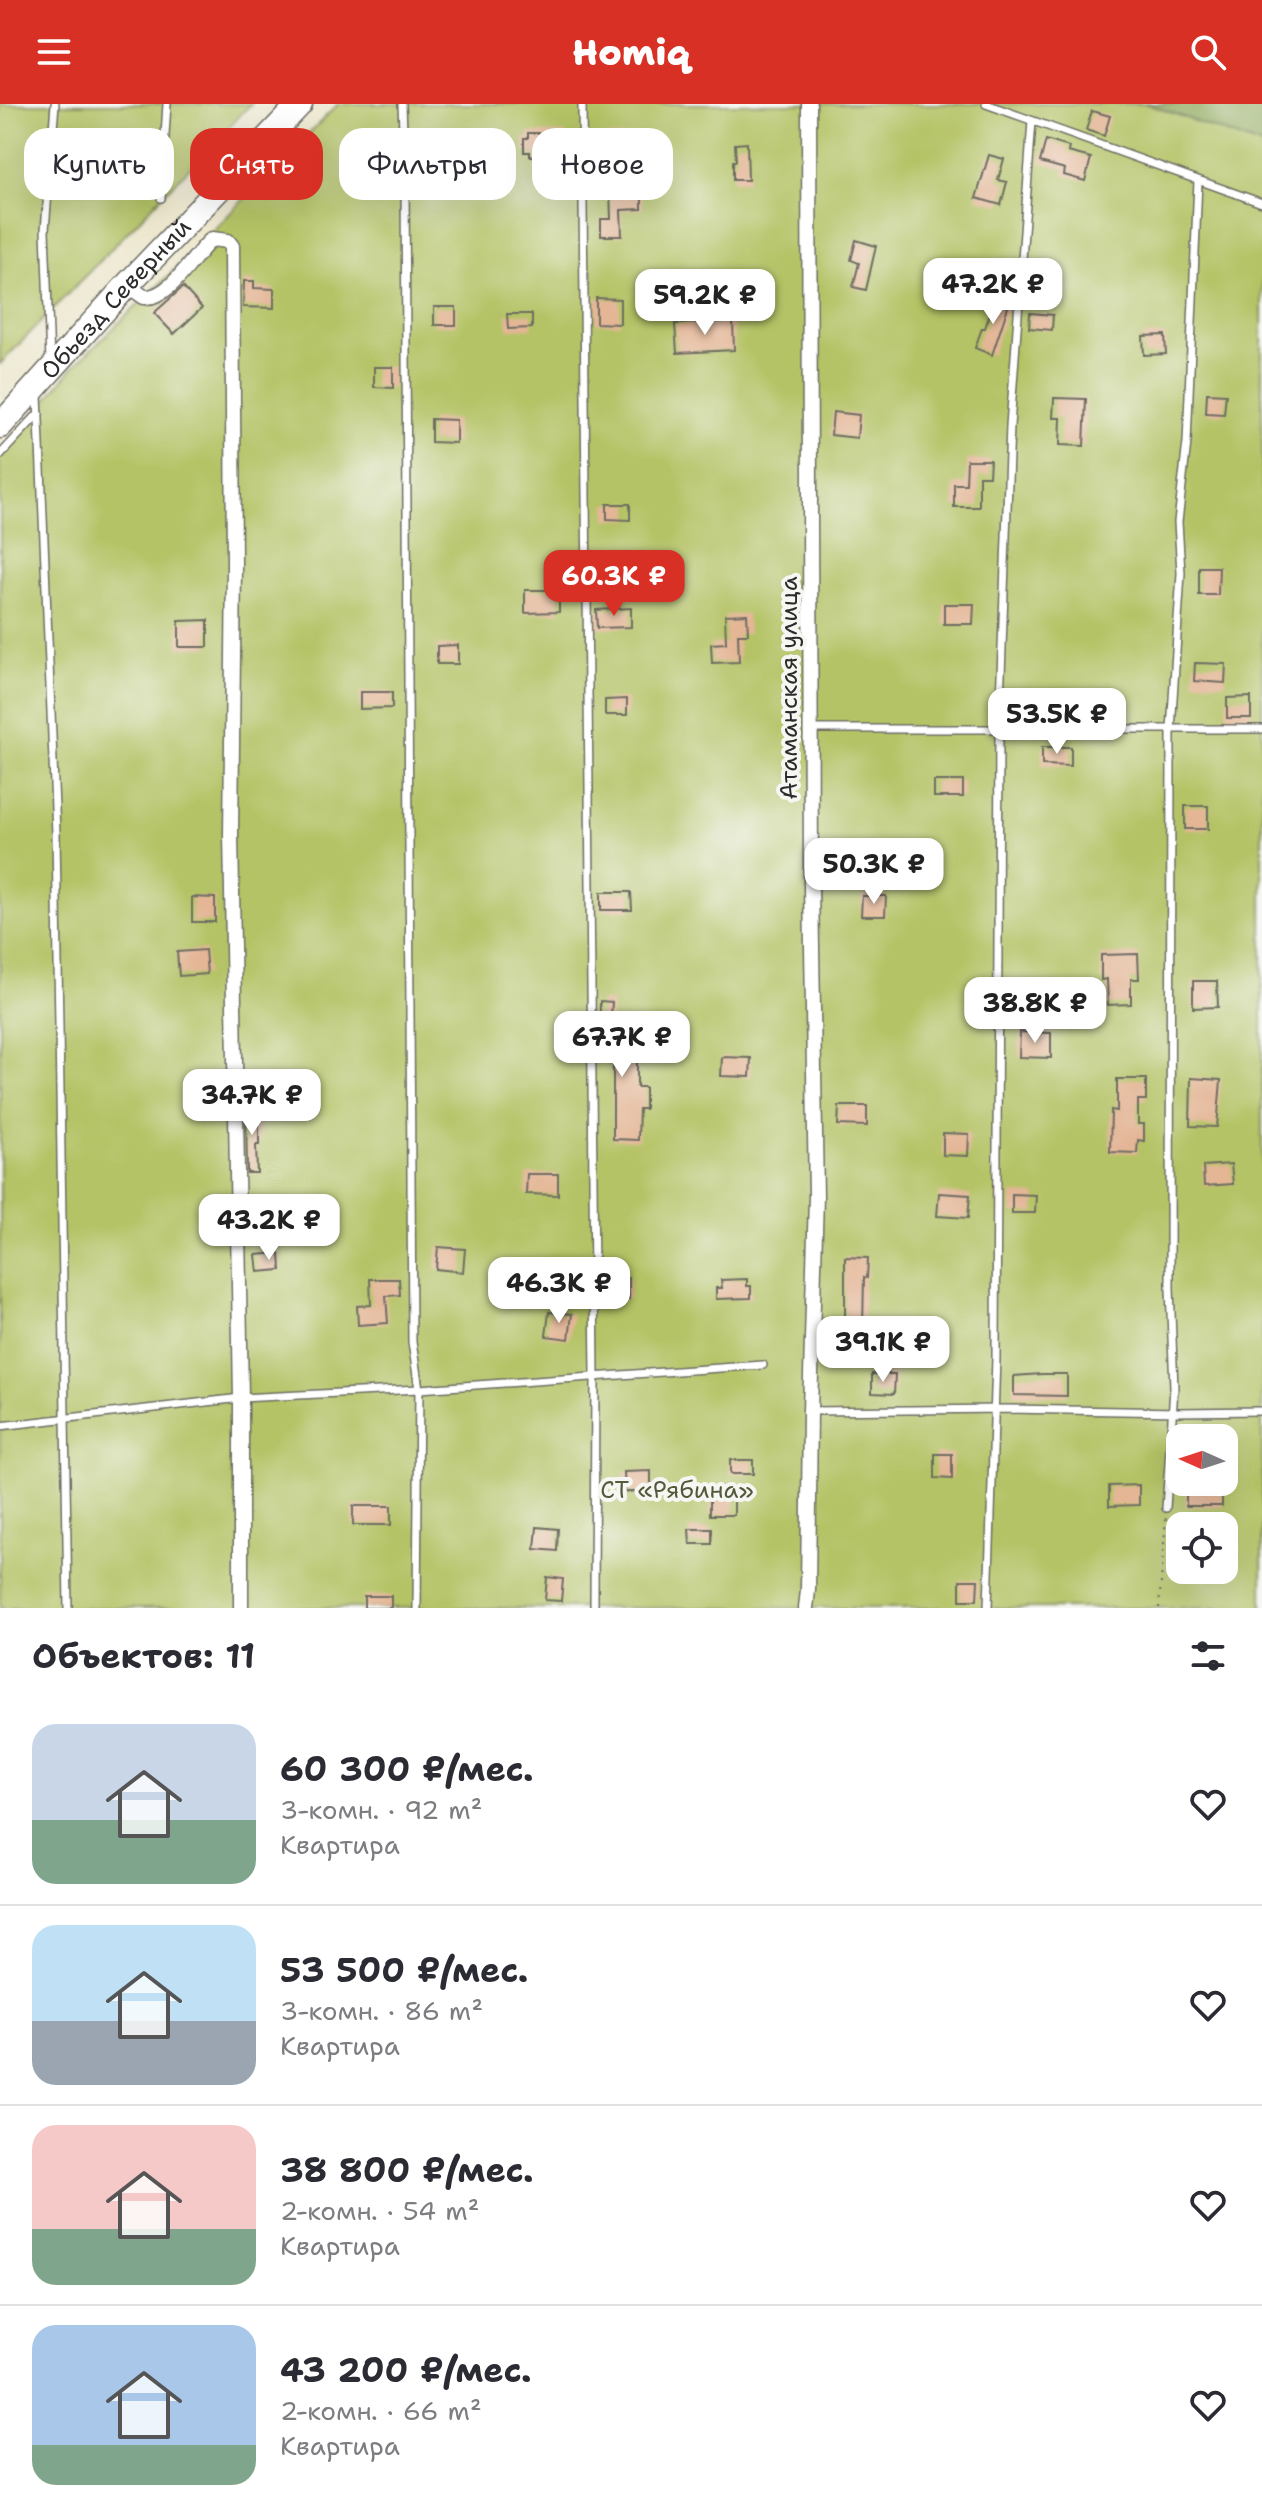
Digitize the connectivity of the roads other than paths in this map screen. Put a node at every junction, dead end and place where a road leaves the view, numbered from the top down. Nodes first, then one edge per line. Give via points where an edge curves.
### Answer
1 (55, 104) edge
2 (167, 104) edge
3 (300, 104) edge
4 (402, 104) edge
5 (582, 104) edge
6 (809, 104) edge
7 (986, 104) edge
8 (1032, 121) junction
9 (165, 128) edge
10 (1198, 181) junction
11 (1262, 203) edge
12 (127, 285) junction
13 (44, 376) junction
14 (39, 413) junction
15 (0, 426) edge
16 (0, 455) edge
17 (811, 729) junction
18 (1262, 729) edge
19 (1171, 730) junction
20 (999, 731) junction
21 (763, 1365) dead end
22 (595, 1376) junction
23 (419, 1389) junction
24 (241, 1398) junction
25 (810, 1411) junction
26 (1262, 1411) edge
27 (1173, 1412) junction
28 (64, 1419) junction
29 (0, 1426) edge
30 (1166, 1508) road end
31 (68, 1608) edge
32 (241, 1608) edge
33 (417, 1608) edge
34 (594, 1608) edge
35 (806, 1608) edge
36 (988, 1608) edge

1 - 13 lane via 45,230
2 - 9 lane
3 - 12 highway, Обьезд Северный
4 - 23 lane via 412,1342
5 - 22 lane
6 - 17 street, Атаманская улица
7 - 8 lane
8 - 10 lane
8 - 20 lane via 1010,426
10 - 11 lane
10 - 19 lane
12 - 13 highway, Обьезд Северный
12 - 24 street via 144,297 159,295 212,239 232,246 231,834
13 - 14 lane
13 - 15 highway, Обьезд Северный
14 - 16 lane
14 - 28 lane via 56,833
17 - 20 lane
17 - 25 street, Атаманская улица via 816,1196
18 - 19 lane
19 - 20 lane
19 - 27 lane
20 - 36 lane via 996,1358
21 - 22 lane
22 - 23 lane
22 - 34 lane
23 - 24 lane
23 - 33 lane
24 - 28 lane
24 - 32 street
25 - 27 lane
25 - 35 street, Атаманская улица
26 - 27 lane
27 - 30 lane
28 - 29 lane
28 - 31 lane

